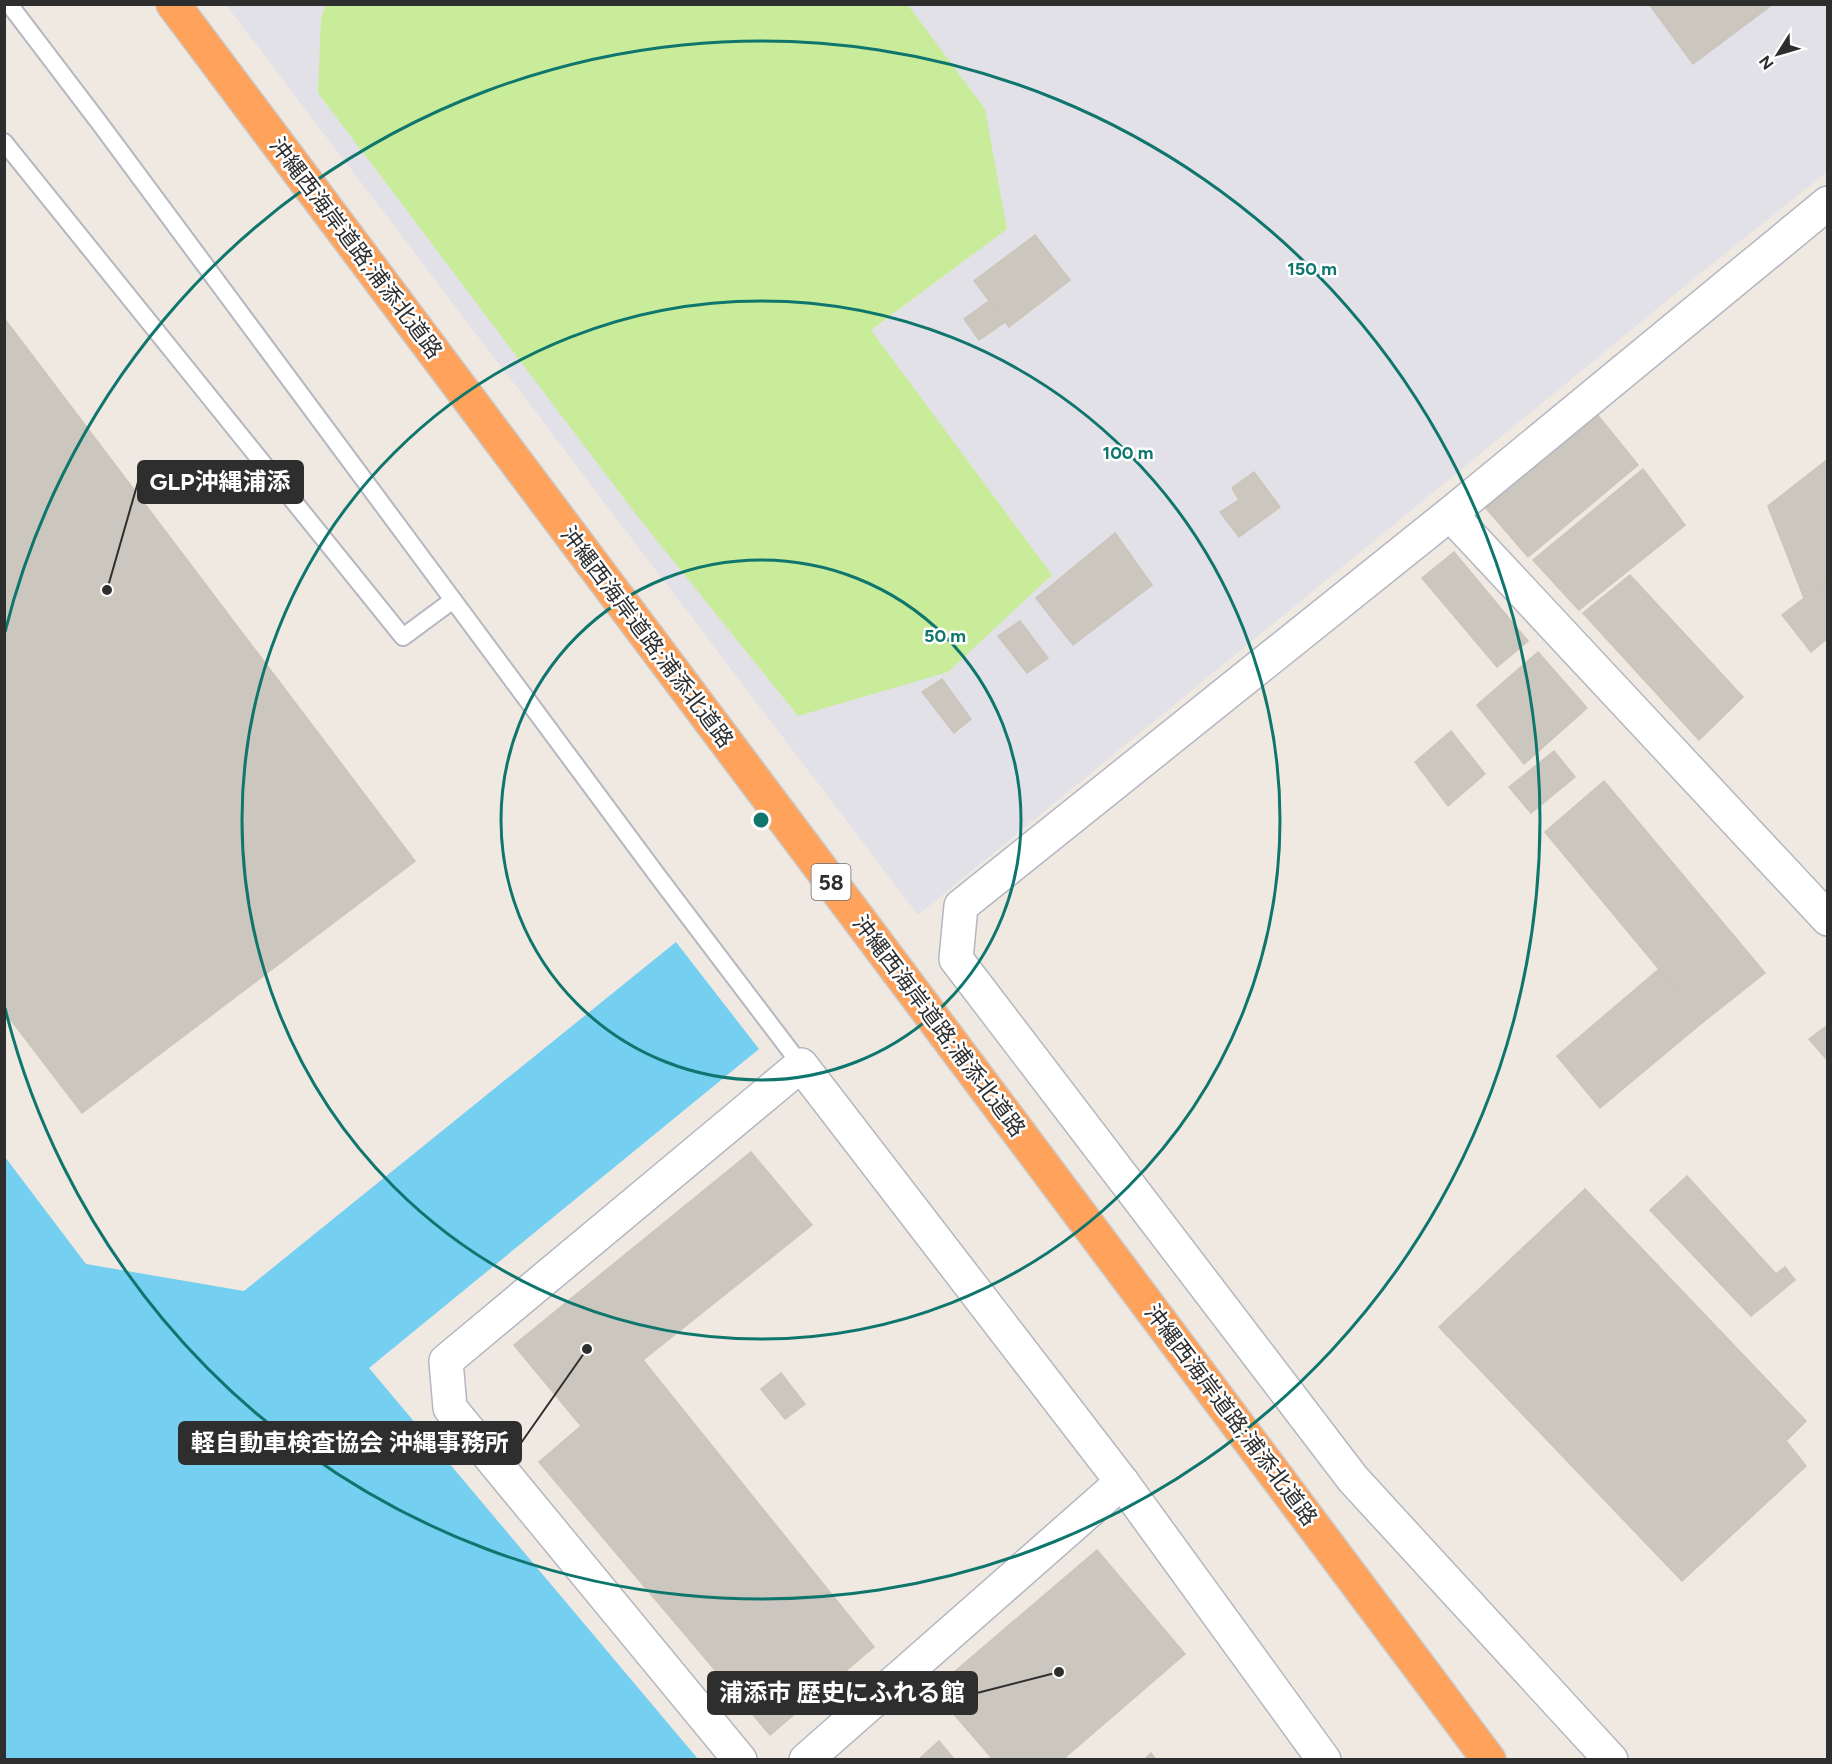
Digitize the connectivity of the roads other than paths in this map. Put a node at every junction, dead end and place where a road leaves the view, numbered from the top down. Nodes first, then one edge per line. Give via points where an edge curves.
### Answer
1 (9, 4) edge
2 (172, 4) edge
3 (4, 142) edge
4 (1827, 203) edge
5 (1450, 513) junction
6 (453, 600) junction
7 (1827, 919) edge
8 (801, 1065) junction
9 (1122, 1482) junction
10 (740, 1760) edge
11 (806, 1760) edge
12 (1324, 1760) edge
13 (1489, 1760) edge
14 (1611, 1760) edge

1 - 6 lane
2 - 13 highway, 沖縄西海岸道路;浦添北道路 / 58
3 - 6 lane via 403,637
4 - 5 street
5 - 7 street
5 - 14 street via 961,906 956,959 1353,1479
6 - 8 lane
8 - 9 street
8 - 10 street via 446,1361 450,1408
9 - 11 street
9 - 12 street

